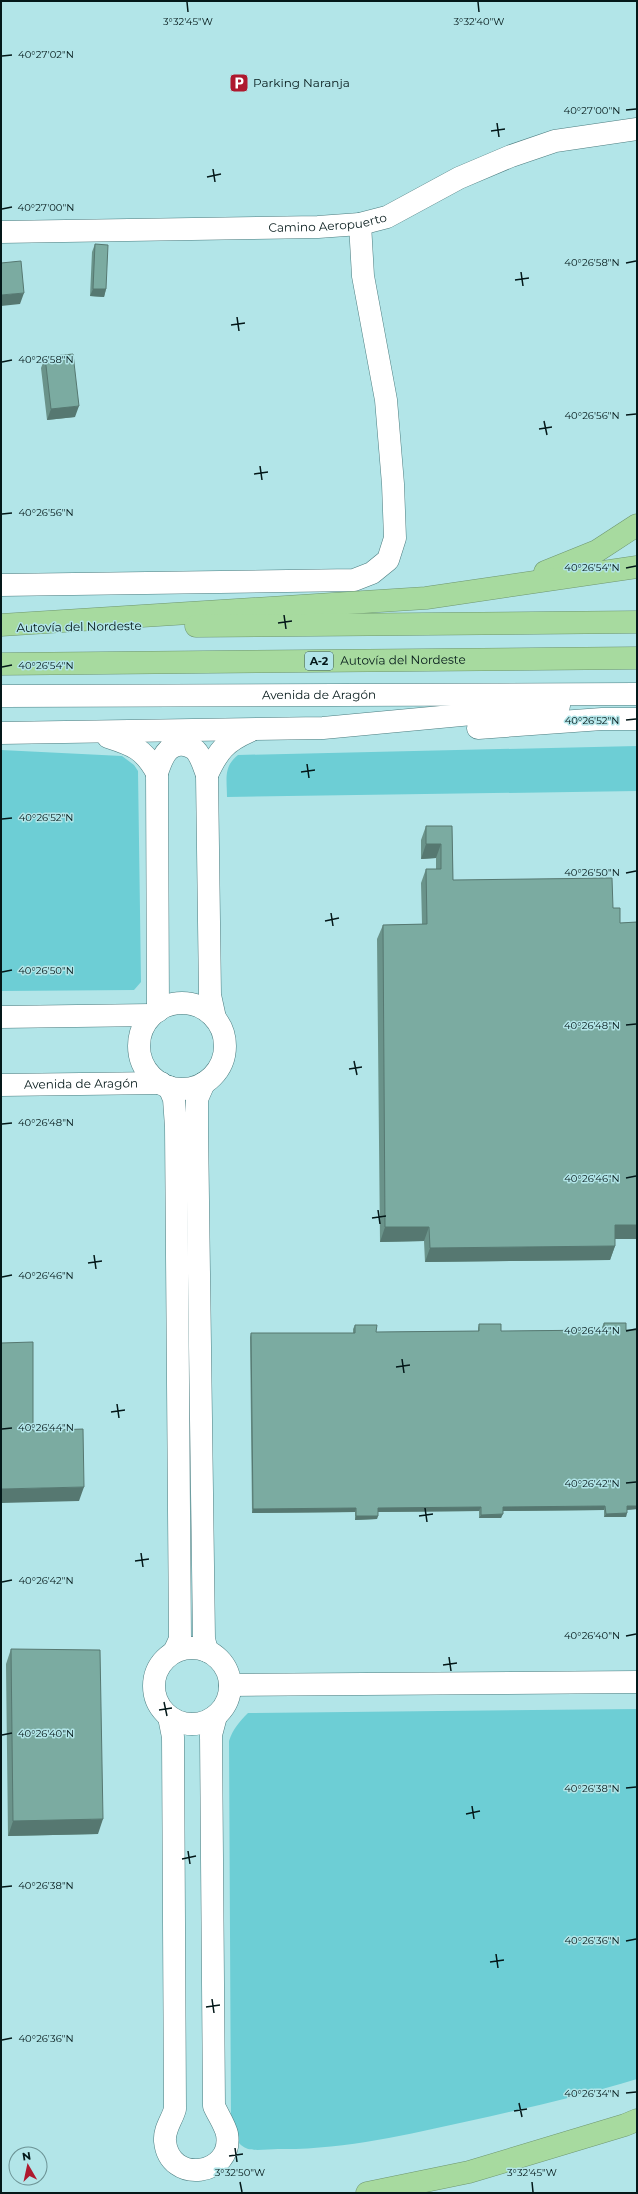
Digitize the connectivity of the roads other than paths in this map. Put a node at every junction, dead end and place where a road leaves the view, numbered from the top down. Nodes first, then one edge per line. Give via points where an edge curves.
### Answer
1 (637, 129) edge
2 (360, 224) junction
3 (1, 232) edge
4 (637, 525) edge
5 (637, 567) edge
6 (1, 585) edge
7 (426, 598) junction
8 (637, 622) edge
9 (1, 624) edge
10 (1, 628) edge
11 (637, 658) edge
12 (1, 664) edge
13 (607, 694) junction
14 (637, 694) edge
15 (1, 696) edge
16 (637, 719) edge
17 (323, 728) junction
18 (251, 730) junction
19 (90, 732) junction
20 (1, 733) edge
21 (157, 773) junction
22 (206, 775) junction
23 (155, 1013) junction
24 (1, 1017) edge
25 (215, 1018) junction
26 (204, 1083) junction
27 (1, 1085) edge
28 (165, 1085) junction
29 (207, 1651) junction
30 (174, 1652) junction
31 (637, 1682) edge
32 (230, 1685) junction
33 (216, 1716) junction
34 (169, 1717) junction
35 (637, 2120) edge
36 (367, 2193) edge

1 - 2 street, Camino Aeropuerto via 555,141 511,156 459,178 387,217
2 - 3 street, Camino Aeropuerto via 318,227
2 - 6 street via 363,276 386,400 393,484 394,538 388,560 372,573 354,580
4 - 7 highway via 597,551 548,572
5 - 7 highway
7 - 9 highway
8 - 10 highway, Autovía del Nordeste
11 - 12 highway, Autovía del Nordeste / A-2
13 - 14 street, Avenida de Aragón
13 - 15 street, Avenida de Aragón
13 - 17 street via 553,708
16 - 17 street via 401,732
17 - 18 street
18 - 19 street
18 - 22 street via 233,738 217,754
19 - 20 street
19 - 21 street via 134,745
21 - 22 street via 162,757 169,748 181,744 196,751
21 - 23 street
22 - 25 street via 210,995
23 - 24 street
23 - 25 street via 172,1004 188,1004 203,1008
23 - 28 street via 144,1026 140,1038 140,1052 147,1070
25 - 26 street via 225,1040 225,1053 214,1075
26 - 28 street via 181,1089
26 - 29 street via 197,1100 197,1127 204,1639
27 - 28 street, Avenida de Aragón
28 - 30 street via 174,1099 176,1127 180,1639
29 - 30 street via 185,1648
29 - 32 street via 224,1664
30 - 34 street via 164,1659 156,1670 153,1683 154,1696 160,1708
31 - 32 street
32 - 33 street via 229,1697
33 - 34 street via 205,1722 192,1724
33 - 34 street via 211,1734 214,2106 225,2127 227,2143 224,2152 212,2166 194,2170 177,2165 166,2149 164,2140 175,2109 173,1737
35 - 36 highway via 469,2172

